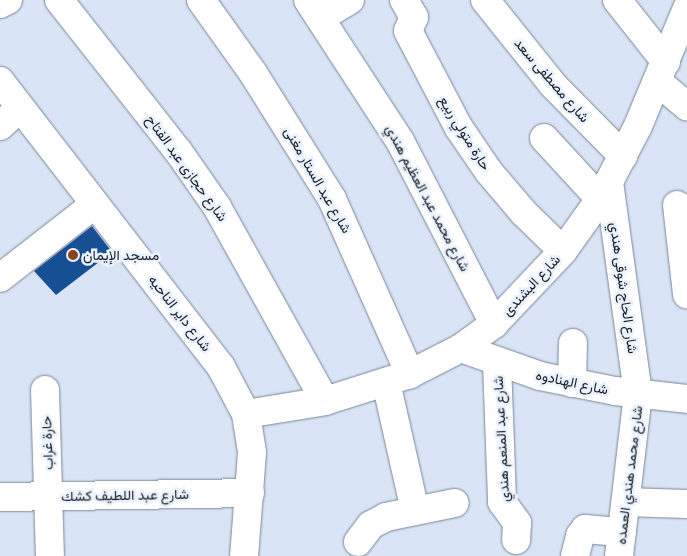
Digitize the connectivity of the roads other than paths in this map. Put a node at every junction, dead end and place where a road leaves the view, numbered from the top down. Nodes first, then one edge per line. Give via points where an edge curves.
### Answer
1 (8, 0) edge
2 (59, 0) edge
3 (201, 0) edge
4 (350, 0) edge
5 (404, 0) edge
6 (485, 0) edge
7 (617, 0) edge
8 (0, 4) edge
9 (314, 9) edge
10 (687, 10) edge
11 (662, 72) junction
12 (0, 81) edge
13 (687, 106) edge
14 (20, 108) junction
15 (0, 126) edge
16 (544, 138) dead end
17 (623, 156) junction
18 (605, 191) junction
19 (95, 204) junction
20 (677, 205) dead end
21 (563, 251) junction
22 (0, 278) edge
23 (687, 294) edge
24 (494, 324) junction
25 (573, 343) dead end
26 (461, 348) junction
27 (497, 363) junction
28 (398, 378) junction
29 (572, 383) junction
30 (45, 390) dead end
31 (638, 394) junction
32 (687, 399) edge
33 (325, 401) junction
34 (246, 414) junction
35 (250, 493) junction
36 (50, 496) junction
37 (0, 497) edge
38 (626, 502) junction
39 (456, 503) dead end
40 (687, 504) edge
41 (415, 511) junction
42 (516, 540) dead end
43 (358, 542) dead end
44 (620, 544) edge
45 (50, 556) edge
46 (244, 556) edge
47 (575, 556) edge

1 - 8 street
2 - 33 street, شارع حجازى عبد الفتاح via 178,151 217,207
3 - 28 street, شارع عبد الستار مغنى via 253,73 332,199
4 - 9 street
5 - 21 street, حارة متولي ربيع via 414,22 408,30 458,128 489,172
6 - 17 street, شارع مصطفى سعد via 553,85
7 - 11 street
9 - 24 street, شارع محمد عبد العظيم هندي via 400,141
10 - 11 street, شارع البشندى
11 - 13 street
11 - 17 street, شارع البشندى
12 - 14 street, شارع داير الناحيه
14 - 15 street
14 - 19 street, شارع داير الناحيه
16 - 18 street
17 - 18 street, شارع البشندى
18 - 21 street, شارع البشندى
18 - 31 street, شارع الحاج شوقى هندي via 617,316
19 - 22 street
19 - 34 street, شارع داير الناحيه via 221,367
20 - 23 street
21 - 24 street, شارع البشندى
24 - 26 street, شارع البشندى
25 - 29 street
26 - 27 street, شارع الهنادوه
26 - 28 street, شارع البشندى
27 - 29 street, شارع الهنادوه
27 - 42 street, شارع عبد المنعم هندي via 502,502 517,523
28 - 33 street, شارع البشندى
28 - 41 street, شارع عبد الستار مغنى
29 - 31 street, شارع الهنادوه
30 - 36 street, حارة غراب
31 - 32 street, شارع الهنادوه
31 - 38 street, شارع محمد هندي العمده
33 - 34 street, شارع البشندى
34 - 35 street, شارع داير الناحيه via 252,453
35 - 36 street, شارع عبد اللطيف كشك
35 - 46 street, شارع داير الناحيه
36 - 37 street, شارع عبد اللطيف كشك
36 - 45 street, حارة غراب
38 - 40 street
38 - 44 street, شارع محمد هندي العمده
39 - 41 street
41 - 43 street via 371,525
44 - 47 street via 585,529

